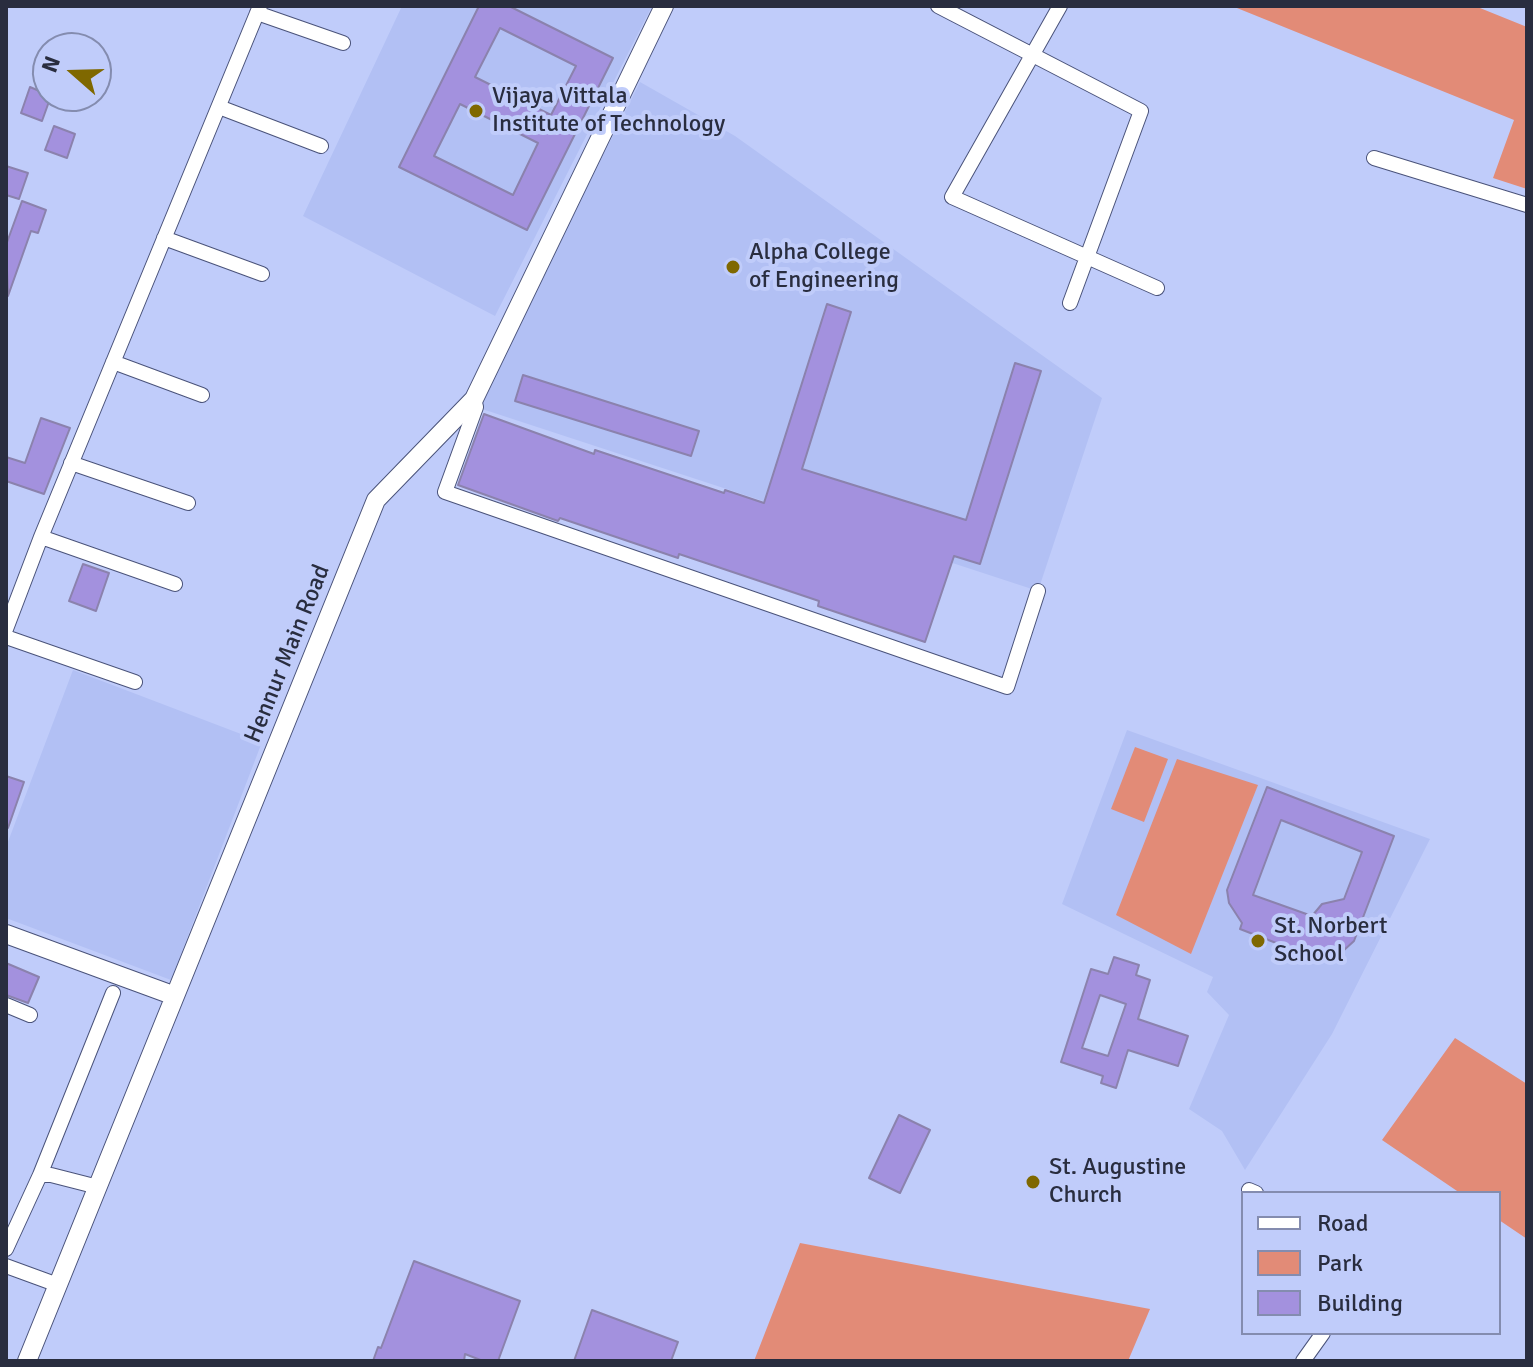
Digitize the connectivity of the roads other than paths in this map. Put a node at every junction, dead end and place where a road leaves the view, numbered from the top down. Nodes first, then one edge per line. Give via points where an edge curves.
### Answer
1 (664, 6) edge
2 (938, 6) edge
3 (1060, 6) edge
4 (259, 10) edge
5 (960, 11) edge
6 (343, 43) dead end
7 (1032, 54) junction
8 (219, 107) junction
9 (321, 146) dead end
10 (1374, 158) dead end
11 (1527, 205) edge
12 (164, 238) junction
13 (1086, 259) junction
14 (262, 274) dead end
15 (1157, 288) dead end
16 (1070, 303) dead end
17 (113, 362) junction
18 (202, 395) dead end
19 (474, 399) junction
20 (71, 463) junction
21 (188, 503) dead end
22 (41, 537) junction
23 (175, 584) dead end
24 (1038, 591) dead end
25 (6, 629) edge
26 (6, 637) edge
27 (135, 682) dead end
28 (6, 934) edge
29 (113, 993) dead end
30 (175, 996) junction
31 (6, 1005) edge
32 (30, 1015) dead end
33 (40, 1175) junction
34 (98, 1187) junction
35 (6, 1249) edge
36 (6, 1266) edge
37 (58, 1285) junction
38 (1322, 1335) edge
39 (27, 1361) edge
40 (1303, 1361) edge

1 - 19 main road, Hennur Main Road
2 - 5 street
3 - 7 street
4 - 6 street
4 - 8 street
5 - 7 street
7 - 13 street via 1141,111
7 - 13 street via 952,197
8 - 9 street
8 - 12 street
10 - 11 street
12 - 14 street
12 - 17 street
13 - 15 street
13 - 16 street
17 - 18 street
17 - 20 street
19 - 24 street via 476,407 445,492 1007,687
19 - 30 main road, Hennur Main Road via 376,500
20 - 21 street
20 - 22 street
22 - 23 street
22 - 25 street
26 - 27 street
28 - 30 main road
29 - 33 street
30 - 34 main road, Hennur Main Road
31 - 32 street
33 - 34 street
33 - 35 street
34 - 37 main road, Hennur Main Road
36 - 37 street
37 - 39 main road, Hennur Main Road
38 - 40 street

